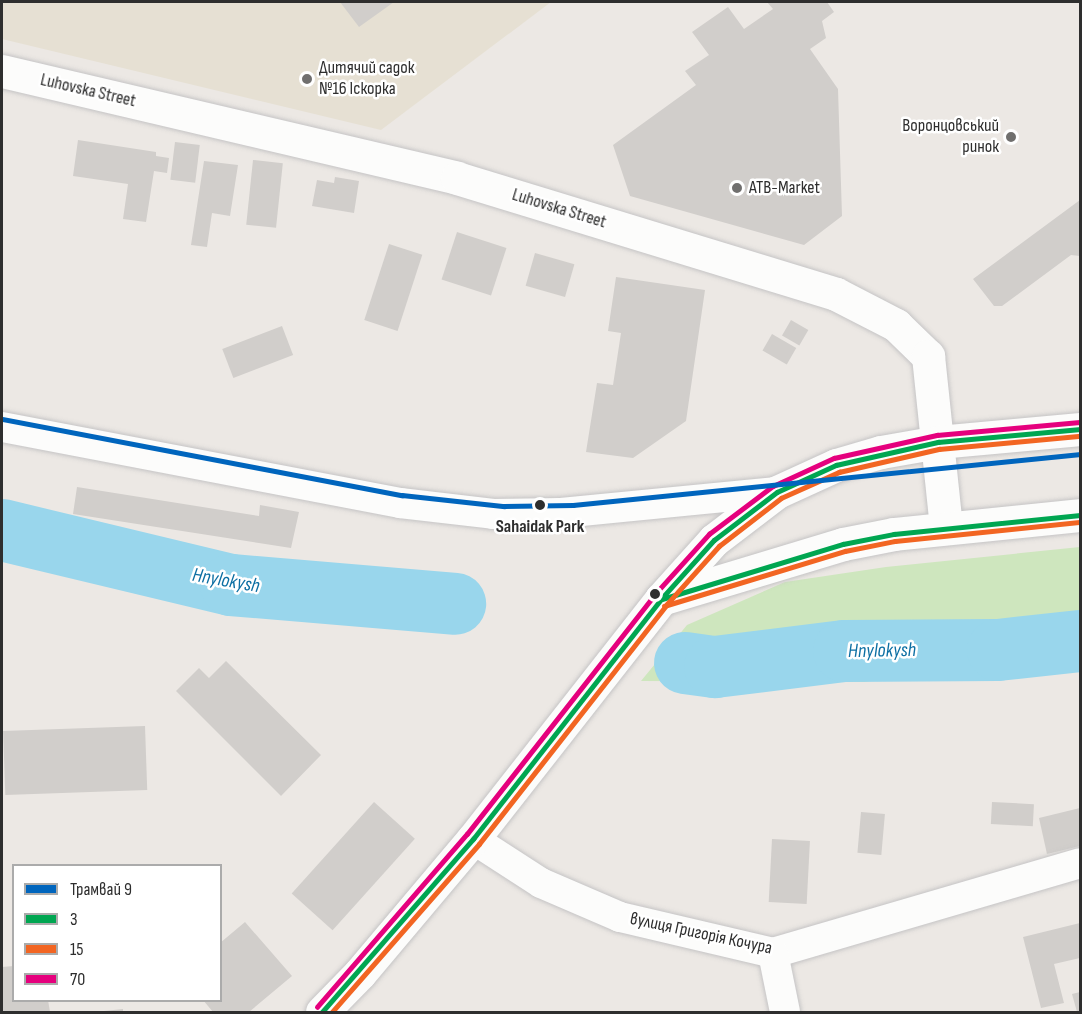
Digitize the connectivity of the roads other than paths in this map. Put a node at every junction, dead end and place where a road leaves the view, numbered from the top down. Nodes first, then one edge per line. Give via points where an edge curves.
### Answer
1 (2, 71) edge
2 (2, 427) edge
3 (1080, 429) edge
4 (938, 442) junction
5 (777, 492) junction
6 (1080, 515) edge
7 (946, 528) junction
8 (661, 599) junction
9 (473, 839) junction
10 (1080, 863) edge
11 (773, 953) junction
12 (322, 1012) edge
13 (785, 1012) edge

1 - 4 main road, Luhovska Street via 457,178 836,294 896,325 928,356
2 - 5 street via 400,503 493,514 561,513
3 - 4 main road
4 - 5 main road via 836,465
4 - 7 main road, Luhovska Street
5 - 8 main road via 714,540
6 - 7 main road
7 - 8 main road via 834,546
8 - 9 main road
9 - 11 street, вулиця Григорія Кочура via 541,883 620,917
9 - 12 main road
10 - 11 street, вулиця Григорія Кочура
11 - 13 street

